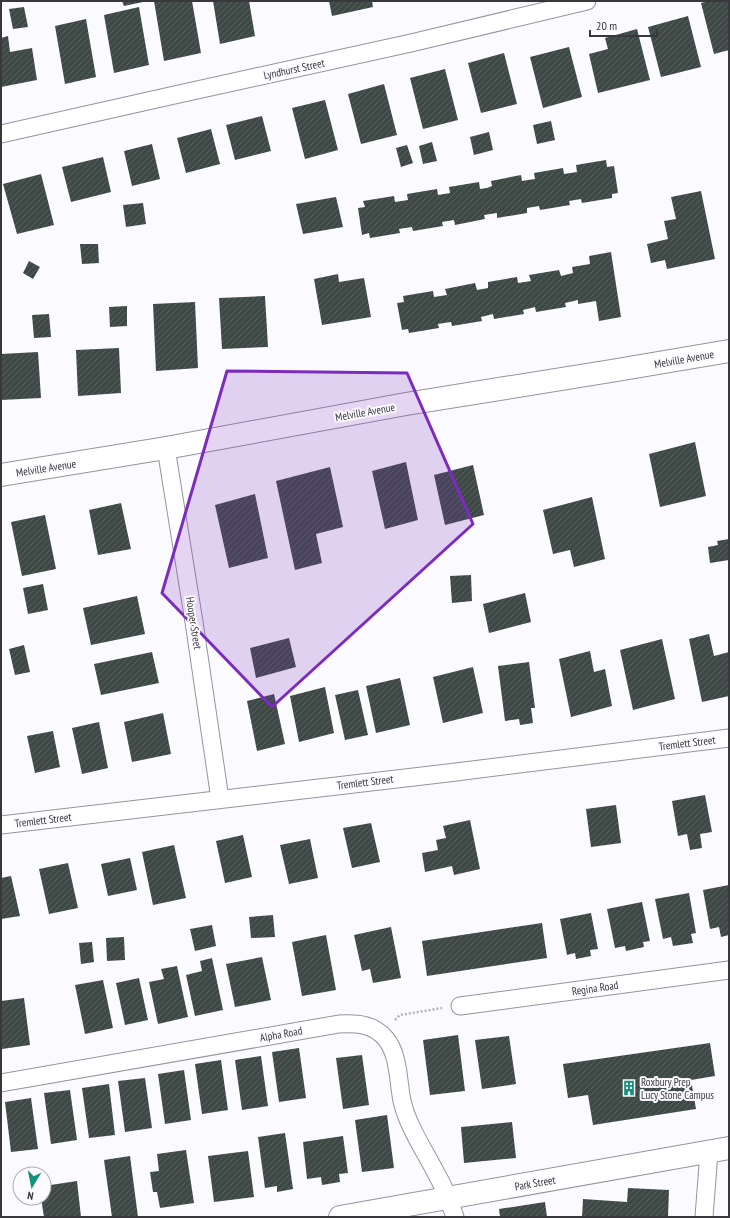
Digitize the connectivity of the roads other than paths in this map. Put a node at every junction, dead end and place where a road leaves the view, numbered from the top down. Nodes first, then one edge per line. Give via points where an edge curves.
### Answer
1 (587, 1) edge
2 (1, 134) edge
3 (729, 351) edge
4 (166, 448) junction
5 (1, 475) edge
6 (729, 738) edge
7 (220, 799) junction
8 (1, 825) edge
9 (729, 970) edge
10 (455, 1007) road end
11 (1, 1083) edge
12 (719, 1150) edge
13 (452, 1208) edge
14 (340, 1217) edge
15 (704, 1217) edge

1 - 2 street, Lyndhurst Street via 411,43
3 - 4 street, Melville Avenue via 406,404
4 - 5 street, Melville Avenue
4 - 7 street, Hooper Street
6 - 7 street, Tremlett Street
7 - 8 street, Tremlett Street
9 - 10 street, Regina Road
11 - 13 street, Alpha Road via 339,1024 368,1026 381,1034 391,1047 406,1114
12 - 13 street, Park Street
12 - 15 street
13 - 14 street, Park Street

